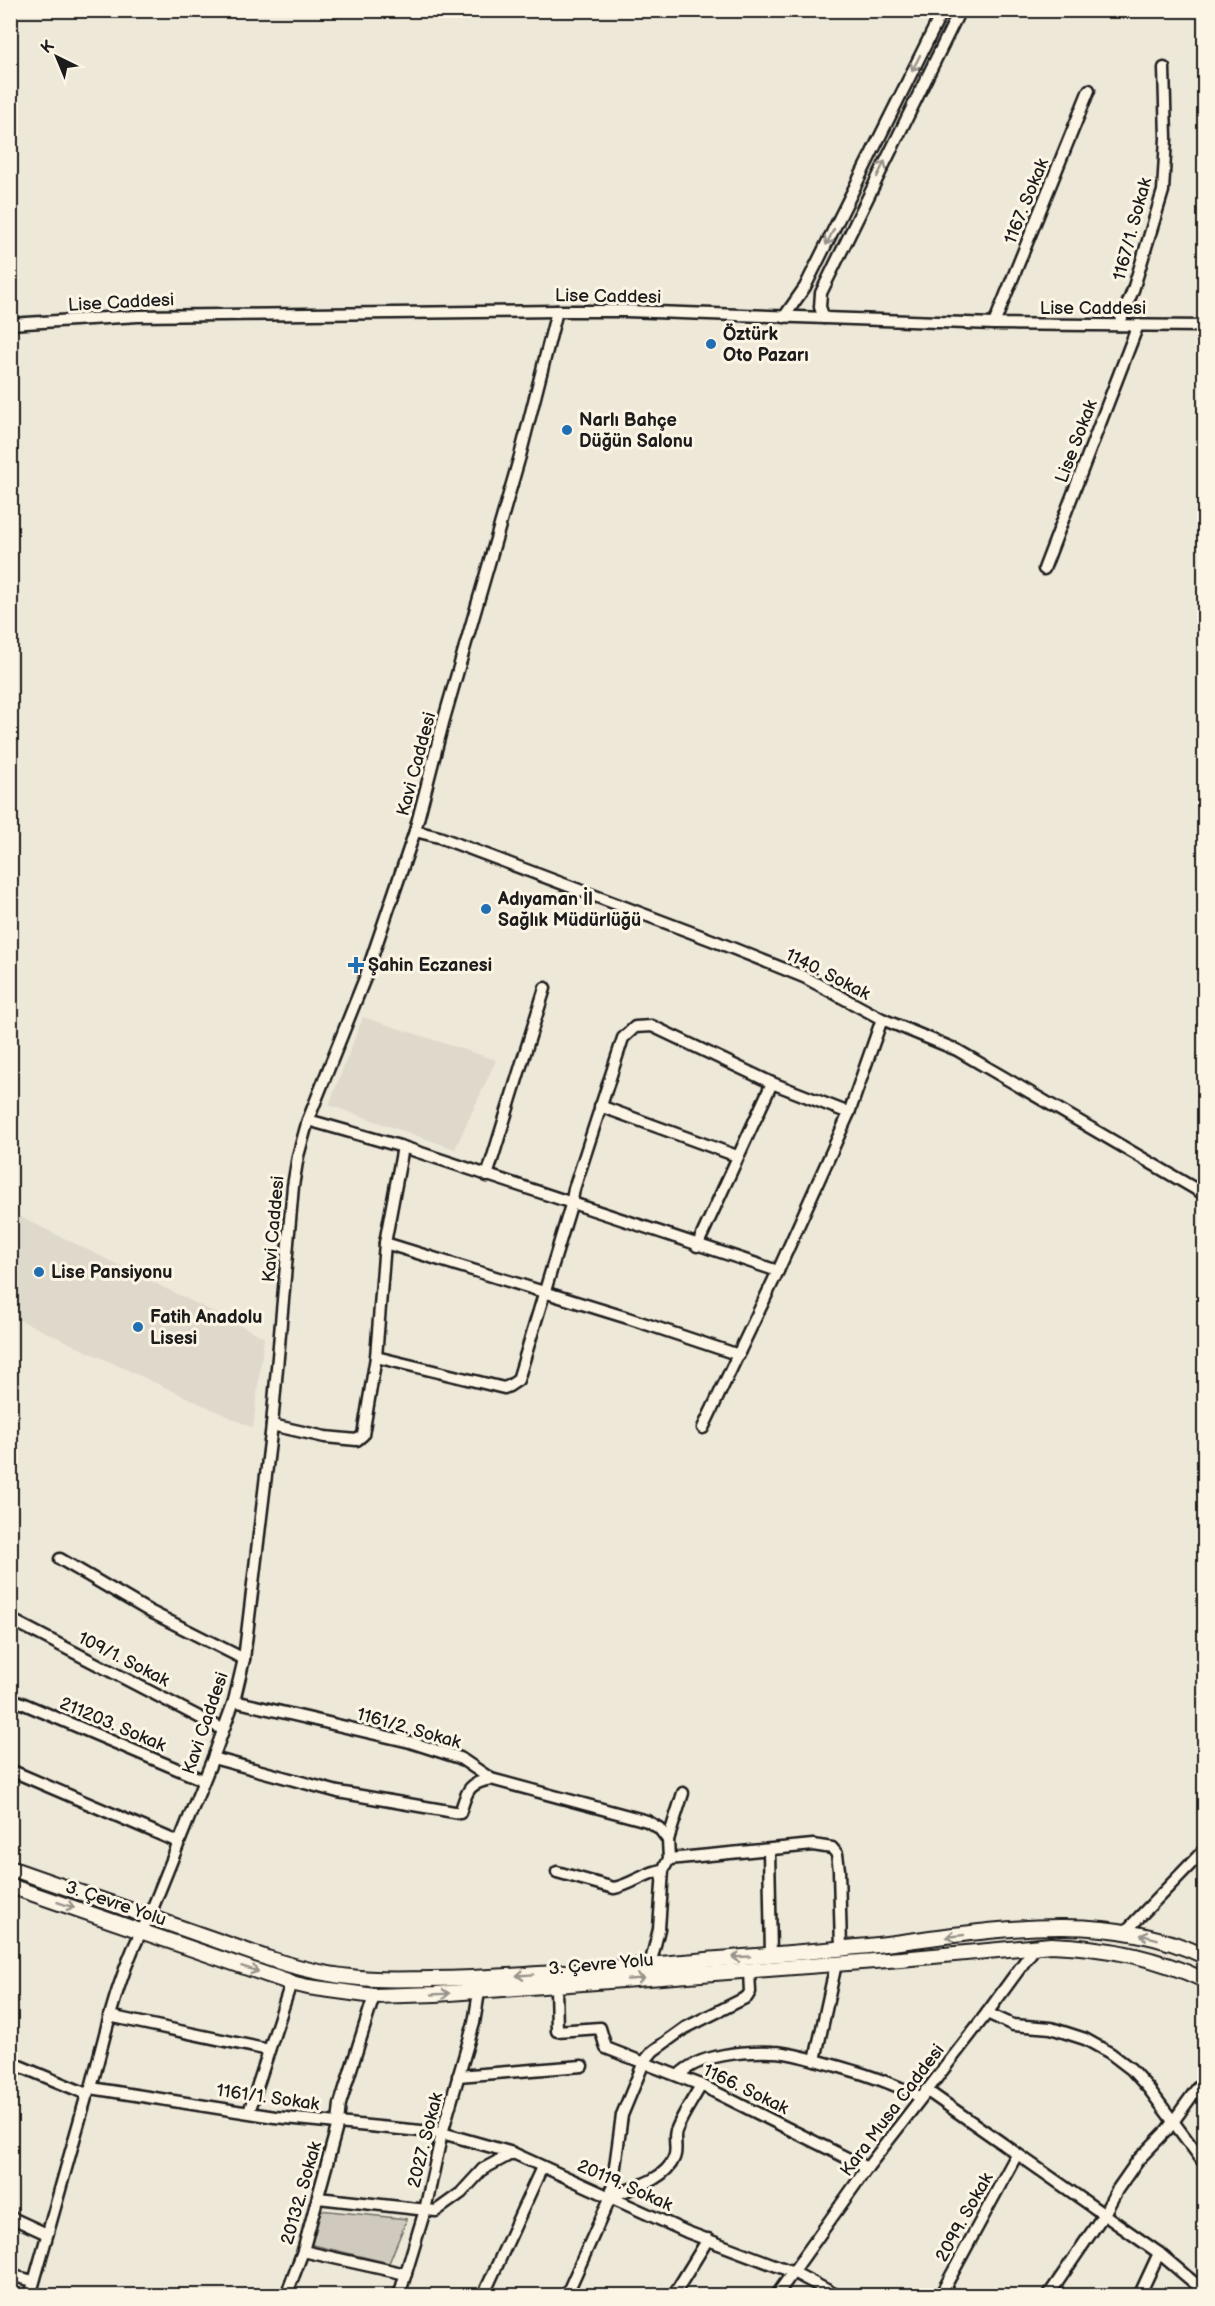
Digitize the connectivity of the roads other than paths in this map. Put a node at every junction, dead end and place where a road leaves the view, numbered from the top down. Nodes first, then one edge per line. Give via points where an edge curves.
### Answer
1 (943, 10) edge
2 (960, 10) edge
3 (1164, 68) dead end
4 (1089, 90) dead end
5 (557, 311) junction
6 (784, 317) junction
7 (824, 318) junction
8 (10, 324) edge
9 (994, 324) junction
10 (1119, 325) junction
11 (1138, 325) junction
12 (1204, 326) edge
13 (1044, 568) dead end
14 (415, 831) junction
15 (545, 988) dead end
16 (882, 1020) junction
17 (772, 1083) junction
18 (600, 1106) junction
19 (849, 1113) junction
20 (308, 1120) junction
21 (403, 1148) junction
22 (737, 1156) junction
23 (487, 1176) junction
24 (1204, 1194) edge
25 (572, 1204) junction
26 (385, 1243) junction
27 (697, 1246) junction
28 (778, 1271) junction
29 (544, 1294) junction
30 (739, 1355) junction
31 (376, 1357) junction
32 (272, 1425) junction
33 (703, 1428) dead end
34 (60, 1559) dead end
35 (10, 1619) edge
36 (244, 1659) junction
37 (10, 1698) edge
38 (234, 1701) junction
39 (222, 1729) junction
40 (213, 1758) junction
41 (10, 1770) edge
42 (491, 1779) junction
43 (203, 1780) junction
44 (683, 1793) dead end
45 (668, 1840) junction
46 (178, 1842) junction
47 (769, 1850) junction
48 (1204, 1850) edge
49 (669, 1859) junction
50 (10, 1868) edge
51 (663, 1870) junction
52 (557, 1872) dead end
53 (10, 1886) edge
54 (148, 1917) junction
55 (141, 1930) junction
56 (1125, 1932) junction
57 (1036, 1946) junction
58 (842, 1949) junction
59 (771, 1955) junction
60 (1204, 1956) edge
61 (836, 1964) junction
62 (650, 1965) junction
63 (749, 1971) junction
64 (1204, 1980) edge
65 (291, 1983) junction
66 (556, 1985) junction
67 (479, 1992) junction
68 (374, 1996) junction
69 (987, 2013) junction
70 (109, 2016) junction
71 (269, 2050) junction
72 (815, 2060) junction
73 (10, 2062) edge
74 (644, 2062) junction
75 (582, 2066) dead end
76 (679, 2075) junction
77 (458, 2076) junction
78 (1204, 2079) edge
79 (701, 2085) junction
80 (89, 2091) junction
81 (923, 2093) junction
82 (249, 2112) junction
83 (338, 2123) junction
84 (1176, 2124) junction
85 (442, 2133) junction
86 (513, 2153) junction
87 (1017, 2154) junction
88 (1204, 2163) edge
89 (542, 2167) junction
90 (867, 2168) junction
91 (611, 2196) junction
92 (318, 2198) junction
93 (425, 2210) junction
94 (1104, 2214) junction
95 (10, 2217) edge
96 (47, 2234) junction
97 (708, 2239) junction
98 (303, 2251) junction
99 (1159, 2253) junction
100 (793, 2272) junction
101 (406, 2274) junction
102 (10, 2275) edge
103 (33, 2281) junction
104 (1204, 2291) edge
105 (30, 2295) edge
106 (286, 2295) edge
107 (399, 2295) edge
108 (483, 2295) edge
109 (566, 2295) edge
110 (673, 2295) edge
111 (776, 2295) edge
112 (838, 2295) edge
113 (940, 2295) edge
114 (1048, 2295) edge
115 (1138, 2295) edge

1 -> 6 street via 805,287
7 -> 2 street via 821,293
3 - 10 street, 1167/1. Sokak via 1163,191
4 - 9 street, 1167. Sokak
5 - 6 street, Lise Caddesi
5 - 8 street, Lise Caddesi via 149,316
5 - 14 street, Kavi Caddesi
6 - 7 street, Lise Caddesi
7 - 9 street, Lise Caddesi
9 - 10 street, Lise Caddesi
10 - 11 street, Lise Caddesi
11 - 12 street, Lise Caddesi
11 - 13 street, Lise Sokak
14 - 16 street, 1140. Sokak via 804,977
14 - 20 street, Kavi Caddesi via 365,978
15 - 23 street
16 - 19 street
16 - 24 street, 1140. Sokak via 957,1050
17 - 18 street via 678,1037 639,1025 623,1038
17 - 19 street
17 - 22 street
18 - 22 street
18 - 25 street
19 - 28 street
20 - 21 street
20 - 32 street, Kavi Caddesi via 293,1178
21 - 23 street
21 - 26 street
22 - 27 street
23 - 25 street
25 - 27 street
25 - 29 street
26 - 29 street
26 - 31 street
27 - 28 street
28 - 30 street
29 - 30 street
29 - 31 street via 518,1380 504,1388
30 - 33 street
31 - 32 street via 363,1435 357,1440
32 - 36 street, Kavi Caddesi
34 - 36 street via 149,1611
35 - 39 street, 109/1. Sokak
36 - 38 street, Kavi Caddesi
37 - 43 street, 211203. Sokak
38 - 39 street, Kavi Caddesi
38 - 42 street, 1161/2. Sokak via 430,1748 460,1758
39 - 40 street, Kavi Caddesi
40 - 42 street via 338,1792 460,1813 468,1789 478,1781
40 - 43 street, Kavi Caddesi
41 - 46 street
42 - 45 street, 1161/2. Sokak via 647,1821
43 - 46 street, Kavi Caddesi
44 - 45 street
45 - 49 street
46 - 54 street, Kavi Caddesi
47 - 49 street
47 - 58 street via 813,1845 832,1848 837,1854
47 - 59 street
48 - 56 street
49 - 51 street
50 - 54 main road, 3. Çevre Yolu
51 - 52 street via 614,1888
51 - 62 street via 659,1929
53 -> 55 main road, 3. Çevre Yolu
54 - 55 street, Kavi Caddesi
62 -> 54 main road, 3. Çevre Yolu via 481,1978 354,1978 304,1970
55 -> 65 main road, 3. Çevre Yolu
55 - 70 street, Kavi Caddesi
56 -> 58 main road, 3. Çevre Yolu via 1040,1926
60 -> 56 main road, 3. Çevre Yolu
57 - 61 main road, 3. Çevre Yolu
57 - 64 main road, 3. Çevre Yolu via 1065,1945 1138,1956
57 - 69 street, Kara Musa Caddesi
58 - 59 main road, 3. Çevre Yolu
59 -> 62 main road, 3. Çevre Yolu
61 - 63 main road, 3. Çevre Yolu
61 - 72 street
66 -> 63 main road, 3. Çevre Yolu
63 - 74 street via 747,1997 685,2028
65 - 68 main road, 3. Çevre Yolu
65 - 71 street
66 - 67 main road, 3. Çevre Yolu
66 - 74 street, 1166. Sokak via 557,2031 600,2028 606,2048
68 -> 67 main road, 3. Çevre Yolu
67 - 77 street, 2027. Sokak
68 - 83 street, 20132. Sokak via 340,2104
69 - 81 street, Kara Musa Caddesi
69 - 84 street via 1013,2025 1051,2028 1085,2039 1110,2053 1131,2069
70 - 71 street
70 - 80 street, Kavi Caddesi
71 - 82 street
72 - 76 street via 774,2052 710,2056
72 - 81 street
73 - 80 street, 1161/1. Sokak
74 - 76 street, 1166. Sokak
74 - 91 street via 622,2115
75 - 77 street
76 - 79 street, 1166. Sokak
77 - 85 street, 2027. Sokak
78 - 84 street
79 - 90 street, 1166. Sokak
79 - 91 street via 675,2133 675,2157 668,2170
80 - 82 street, 1161/1. Sokak
80 - 96 street, Kavi Caddesi
81 - 87 street
81 - 90 street, Kara Musa Caddesi
82 - 83 street, 1161/1. Sokak
83 - 85 street, 1161/1. Sokak
83 - 92 street, 20132. Sokak
84 - 88 street
84 - 94 street via 1138,2160
85 - 86 street, 20119. Sokak
85 - 93 street, 2027. Sokak
86 - 89 street, 20119. Sokak
86 - 93 street via 483,2169 461,2193 436,2211
87 - 94 street
87 - 113 street, 2099. Sokak
89 - 91 street, 20119. Sokak
89 - 108 street
90 - 100 street, Kara Musa Caddesi
91 - 97 street, 20119. Sokak
91 - 109 street
92 - 93 street
92 - 98 street, 20132. Sokak
93 - 101 street, 2027. Sokak
94 - 99 street
94 - 114 street
95 - 96 street
96 - 103 street, Kavi Caddesi
97 - 100 street, 20119. Sokak
97 - 110 street
98 - 101 street
98 - 106 street, 20132. Sokak
99 - 104 street
99 - 115 street
100 - 111 street, Kara Musa Caddesi
100 - 112 street, 20119. Sokak
101 - 107 street, 2027. Sokak
102 - 103 street
103 - 105 street, Kavi Caddesi

